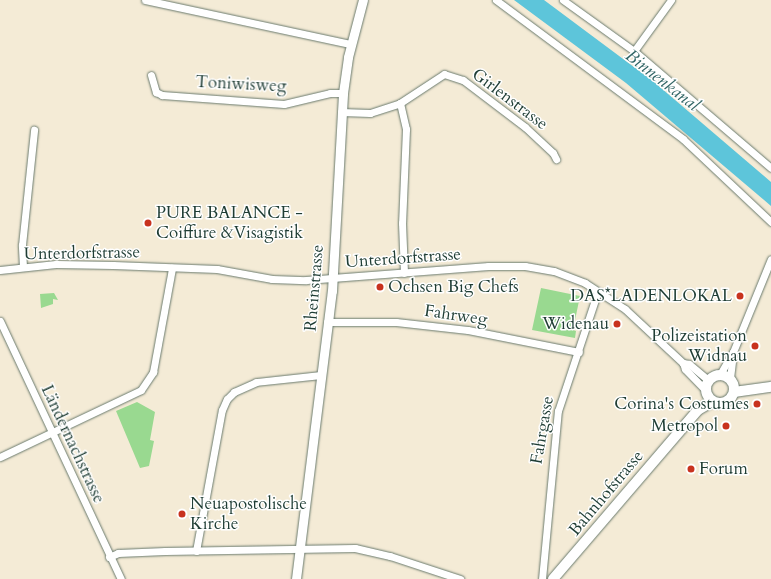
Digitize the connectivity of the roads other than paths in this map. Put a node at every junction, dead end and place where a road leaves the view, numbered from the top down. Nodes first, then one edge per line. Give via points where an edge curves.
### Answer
1 (145, 0) edge
2 (363, 0) edge
3 (496, 0) edge
4 (671, 0) edge
5 (566, 1) edge
6 (351, 44) junction
7 (634, 51) junction
8 (151, 75) dead end
9 (342, 93) junction
10 (400, 103) junction
11 (341, 112) junction
12 (34, 130) dead end
13 (556, 159) dead end
14 (771, 168) edge
15 (771, 222) edge
16 (771, 259) edge
17 (24, 268) junction
18 (172, 268) junction
19 (0, 270) edge
20 (404, 273) junction
21 (333, 278) junction
22 (598, 290) junction
23 (0, 321) edge
24 (327, 322) junction
25 (579, 352) junction
26 (733, 352) junction
27 (320, 374) junction
28 (719, 376) junction
29 (732, 384) junction
30 (706, 387) junction
31 (771, 387) edge
32 (712, 402) junction
33 (698, 410) junction
34 (52, 434) junction
35 (0, 456) edge
36 (299, 550) junction
37 (196, 551) junction
38 (109, 557) junction
39 (121, 579) edge
40 (296, 579) edge
41 (460, 579) edge
42 (542, 579) edge
43 (553, 579) edge

1 - 6 street
2 - 6 street, Rheinstrasse
3 - 15 street via 683,139
4 - 7 street
5 - 7 street
6 - 9 street, Rheinstrasse
7 - 14 street
8 - 9 street, Toniwisweg via 156,92 162,95 284,104 330,93
9 - 11 street, Rheinstrasse
10 - 11 street, Girlenstrasse via 370,113
10 - 13 street, Girlenstrasse via 444,74 463,80 525,127 553,152
10 - 20 street via 406,129 402,223
11 - 21 street, Rheinstrasse
12 - 17 street via 22,245
16 - 26 street
17 - 18 street, Unterdorfstrasse via 56,264
17 - 19 street, Unterdorfstrasse
18 - 21 street, Unterdorfstrasse via 233,270 284,280
18 - 34 street via 157,354 153,372 146,385 123,401
20 - 21 street, Unterdorfstrasse
20 - 22 street, Unterdorfstrasse via 525,266 554,271
21 - 24 street, Rheinstrasse
22 - 25 street, Fahrgasse
22 - 30 street, Unterdorfstrasse via 625,309 683,363 689,364
23 - 34 street, Ländernachstrasse
24 - 25 street, Fahrweg via 396,322 468,330
24 - 27 street, Rheinstrasse
25 - 42 street, Fahrgasse via 558,411
26 - 28 street
26 - 29 street
27 - 36 street, Rheinstrasse
27 - 37 street via 256,382 234,392 227,399 222,410
28 - 29 main road
28 - 30 main road
29 - 31 main road via 754,388
29 - 32 main road, Bahnhofstrasse via 729,397
30 - 32 main road
30 - 33 main road, Bahnhofstrasse
32 - 33 main road, Bahnhofstrasse
33 - 43 main road, Bahnhofstrasse
34 - 35 street
34 - 38 street, Ländernachstrasse
36 - 37 street
36 - 40 street, Rheinstrasse
36 - 41 street via 330,548 368,551
37 - 38 street via 118,553
38 - 39 street, Ländernachstrasse

